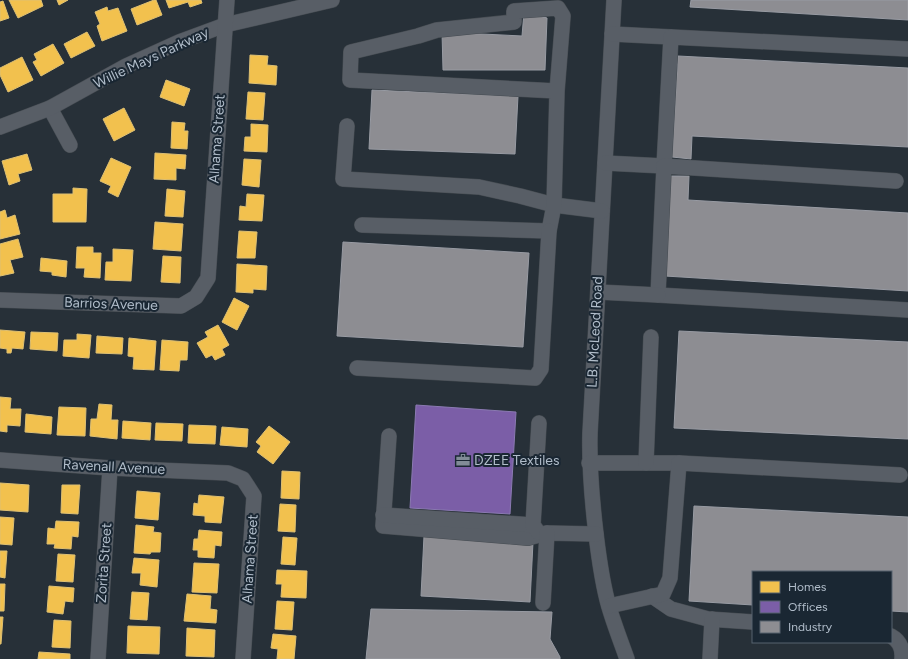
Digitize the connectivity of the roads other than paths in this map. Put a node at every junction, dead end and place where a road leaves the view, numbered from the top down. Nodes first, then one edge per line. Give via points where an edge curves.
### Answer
1 (227, 0) edge
2 (332, 0) edge
3 (614, 0) edge
4 (225, 25) junction
5 (612, 34) junction
6 (671, 37) junction
7 (908, 49) edge
8 (557, 91) junction
9 (50, 108) junction
10 (348, 126) dead end
11 (0, 128) edge
12 (70, 145) dead end
13 (605, 163) junction
14 (664, 166) junction
15 (896, 181) dead end
16 (554, 205) junction
17 (602, 211) junction
18 (362, 225) dead end
19 (549, 231) junction
20 (208, 278) joint
21 (598, 292) junction
22 (658, 295) junction
23 (0, 300) edge
24 (908, 310) edge
25 (651, 336) dead end
26 (357, 368) dead end
27 (539, 423) dead end
28 (389, 436) dead end
29 (0, 460) edge
30 (589, 463) junction
31 (646, 463) junction
32 (679, 464) junction
33 (110, 468) junction
34 (228, 473) joint
35 (900, 475) dead end
36 (540, 531) junction
37 (596, 534) junction
38 (652, 596) junction
39 (543, 603) dead end
40 (609, 606) junction
41 (712, 619) junction
42 (752, 622) edge
43 (892, 637) edge
44 (98, 659) edge
45 (243, 659) edge
46 (627, 659) edge
47 (710, 659) edge
48 (902, 659) edge

1 - 4 street, Alhama Street
2 - 4 street, Willie Mays Parkway
3 - 5 street, L.B. McLeod Road
4 - 9 street, Willie Mays Parkway via 126,66
4 - 20 street, Alhama Street
5 - 6 street
5 - 13 street, L.B. McLeod Road
6 - 7 street
6 - 14 street
8 - 8 street via 350,80 351,52 437,30 514,22 514,11 558,8 562,16
8 - 16 street
9 - 11 street, Willie Mays Parkway
9 - 12 street
10 - 16 street via 343,179 479,187
13 - 14 street
13 - 17 street, L.B. McLeod Road
14 - 15 street
14 - 22 street
16 - 17 street
16 - 19 street
17 - 21 street, L.B. McLeod Road
18 - 19 street
19 - 26 street via 540,369 535,378
20 - 23 street, Barrios Avenue via 196,297 181,306
21 - 22 street
21 - 30 street, L.B. McLeod Road
22 - 24 street
25 - 31 street
27 - 36 street
28 - 36 street via 383,526 528,538
29 - 33 street, Ravenall Avenue
30 - 31 street
30 - 37 street, L.B. McLeod Road
31 - 32 street
32 - 35 street
32 - 38 street via 670,578 663,594
33 - 34 street, Ravenall Avenue
33 - 44 street, Zorita Street
34 - 45 street, Alhama Street via 243,478 254,496
36 - 37 street
36 - 39 street
37 - 40 street, L.B. McLeod Road
38 - 40 street
38 - 41 street via 671,609
40 - 46 street, L.B. McLeod Road
41 - 42 street
41 - 47 street
43 - 48 street via 898,642

